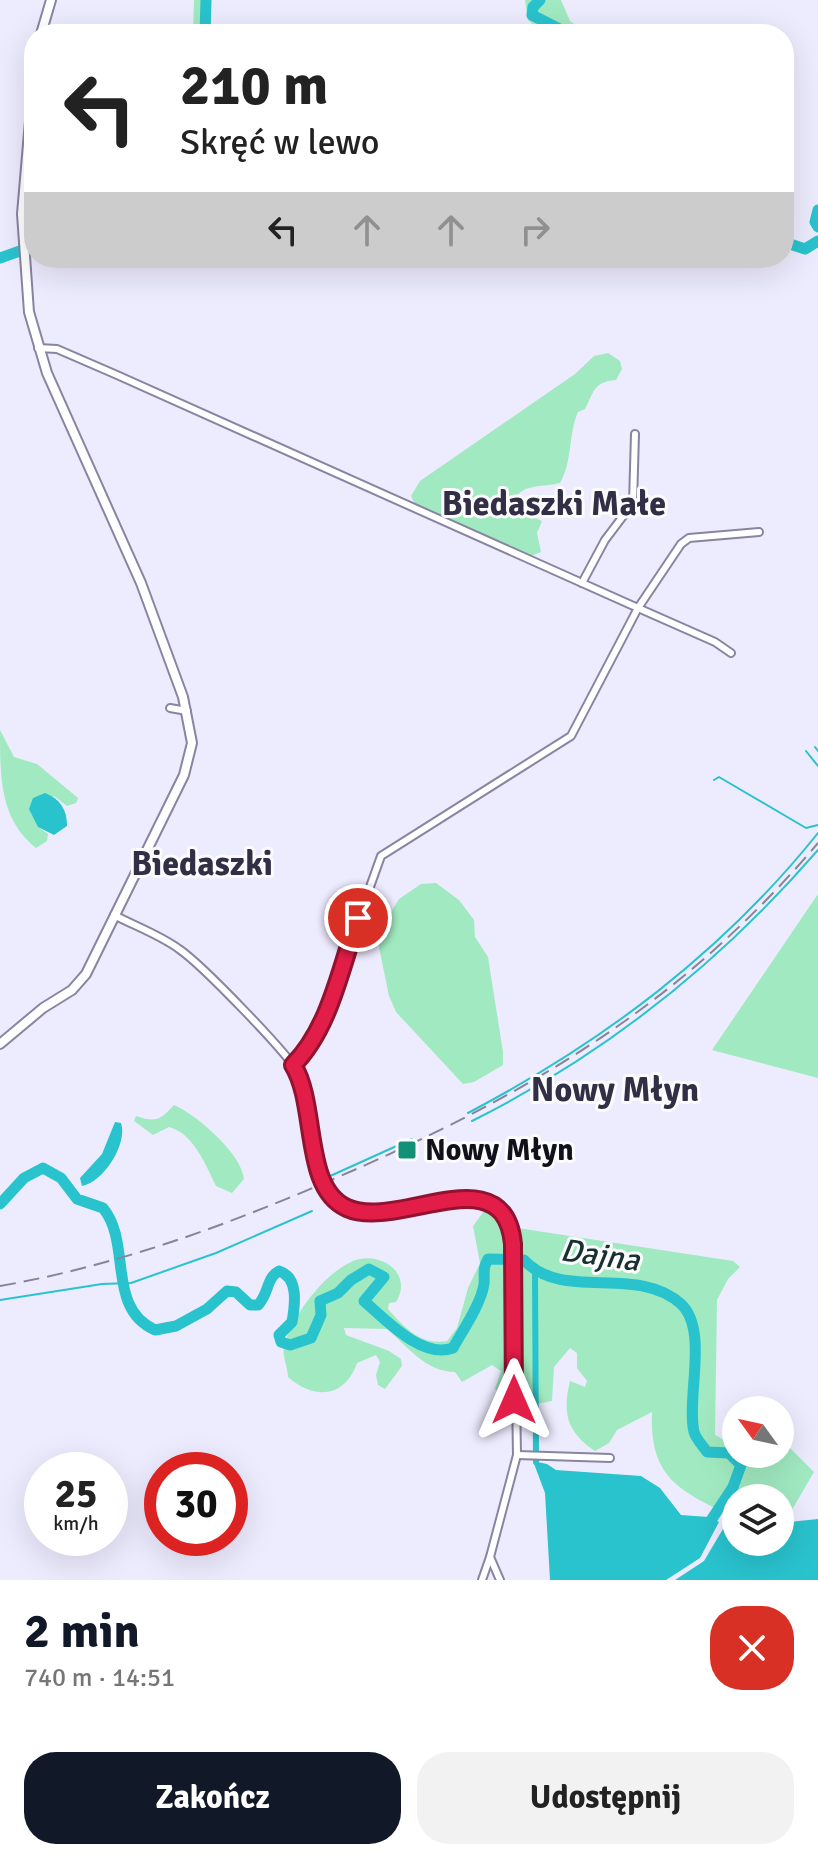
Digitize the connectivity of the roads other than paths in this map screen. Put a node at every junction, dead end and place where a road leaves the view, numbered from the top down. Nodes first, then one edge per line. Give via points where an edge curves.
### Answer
1 (51, 0) edge
2 (44, 24) edge
3 (24, 176) edge
4 (24, 257) edge
5 (25, 268) edge
6 (38, 348) junction
7 (635, 434) dead end
8 (759, 532) dead end
9 (582, 583) junction
10 (638, 608) junction
11 (731, 653) dead end
12 (170, 708) dead end
13 (187, 711) junction
14 (114, 915) junction
15 (0, 1044) edge
16 (293, 1065) junction
17 (517, 1455) junction
18 (610, 1458) dead end
19 (490, 1557) junction
20 (482, 1580) edge
21 (500, 1580) edge

1 - 2 main road
3 - 4 main road
5 - 6 main road
6 - 9 street via 57,349 104,369
6 - 13 main road via 141,583
7 - 9 street via 633,503
8 - 10 street via 689,538
9 - 10 street
10 - 11 street
10 - 16 street via 571,736 381,856 326,1010
12 - 13 street
13 - 14 main road via 192,743 187,768
14 - 15 main road via 81,980
14 - 16 street via 184,951
16 - 17 street via 306,1092 320,1178 337,1202 373,1212 483,1200 507,1217 513,1244
17 - 18 street
17 - 19 street
19 - 20 street
19 - 21 street

